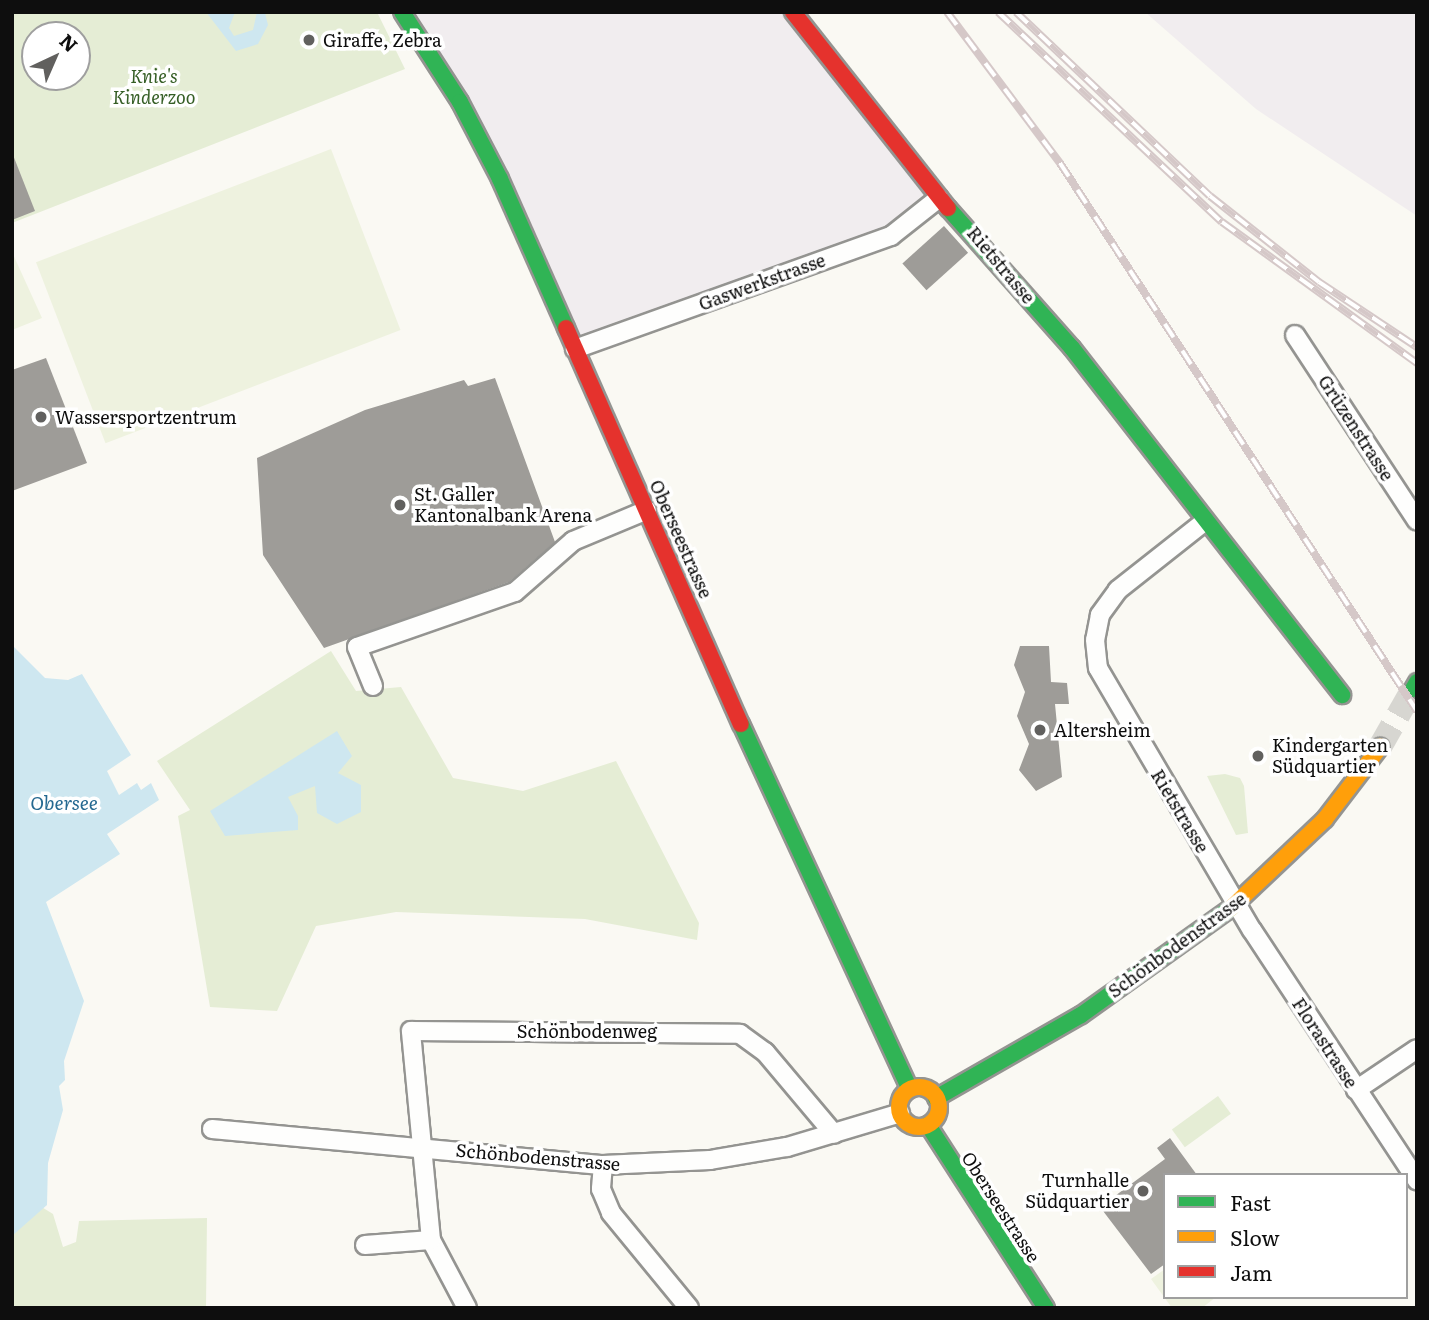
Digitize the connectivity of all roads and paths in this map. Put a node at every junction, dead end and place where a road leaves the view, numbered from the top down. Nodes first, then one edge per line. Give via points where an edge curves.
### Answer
1 (402, 12) edge
2 (793, 12) edge
3 (939, 198) junction
4 (1295, 335) dead end
5 (575, 349) junction
6 (648, 510) junction
7 (1417, 521) edge
8 (1205, 522) junction
9 (373, 686) dead end
10 (1342, 695) dead end
11 (1380, 747) tunnel mouth
12 (1237, 903) junction
13 (1417, 1049) edge
14 (910, 1089) junction
15 (1356, 1090) junction
16 (936, 1098) junction
17 (900, 1114) junction
18 (928, 1125) junction
19 (212, 1129) dead end
20 (834, 1134) junction
21 (421, 1147) junction
22 (603, 1166) junction
23 (1417, 1180) edge
24 (431, 1240) junction
25 (365, 1245) dead end
26 (463, 1303) edge
27 (689, 1308) edge
28 (1046, 1308) edge

1 - 5 street, Oberseestrasse via 460,102 500,178
2 - 3 street, Rietstrasse
3 - 5 street, Gaswerkstrasse via 891,236
3 - 8 street, Rietstrasse via 1072,348
4 - 7 street, Grüzenstrasse
5 - 6 street, Oberseestrasse
6 - 9 street via 573,541 515,592 357,647
6 - 14 street, Oberseestrasse via 824,910
8 - 10 street, Rietstrasse via 1262,585
8 - 12 street, Rietstrasse via 1135,572 1100,615 1095,640 1098,668 1120,713
11 - 12 street, Schönbodenstrasse via 1325,820
12 - 15 street, Florastrasse
12 - 16 street, Schönbodenstrasse via 1081,1015
13 - 15 street
14 - 16 street via 925,1088
14 - 17 street via 901,1100
15 - 23 street, Florastrasse
16 - 18 street via 938,1113
17 - 18 street via 911,1126
17 - 20 street, Schönbodenstrasse
18 - 28 street, Oberseestrasse
19 - 21 street, Schönbodenstrasse
20 - 21 street, Schönbodenweg via 765,1052 740,1034 411,1031
20 - 22 street, Schönbodenstrasse via 710,1160
21 - 22 street, Schönbodenstrasse
21 - 24 street
22 - 27 street via 601,1189 611,1213
24 - 25 street
24 - 26 street

